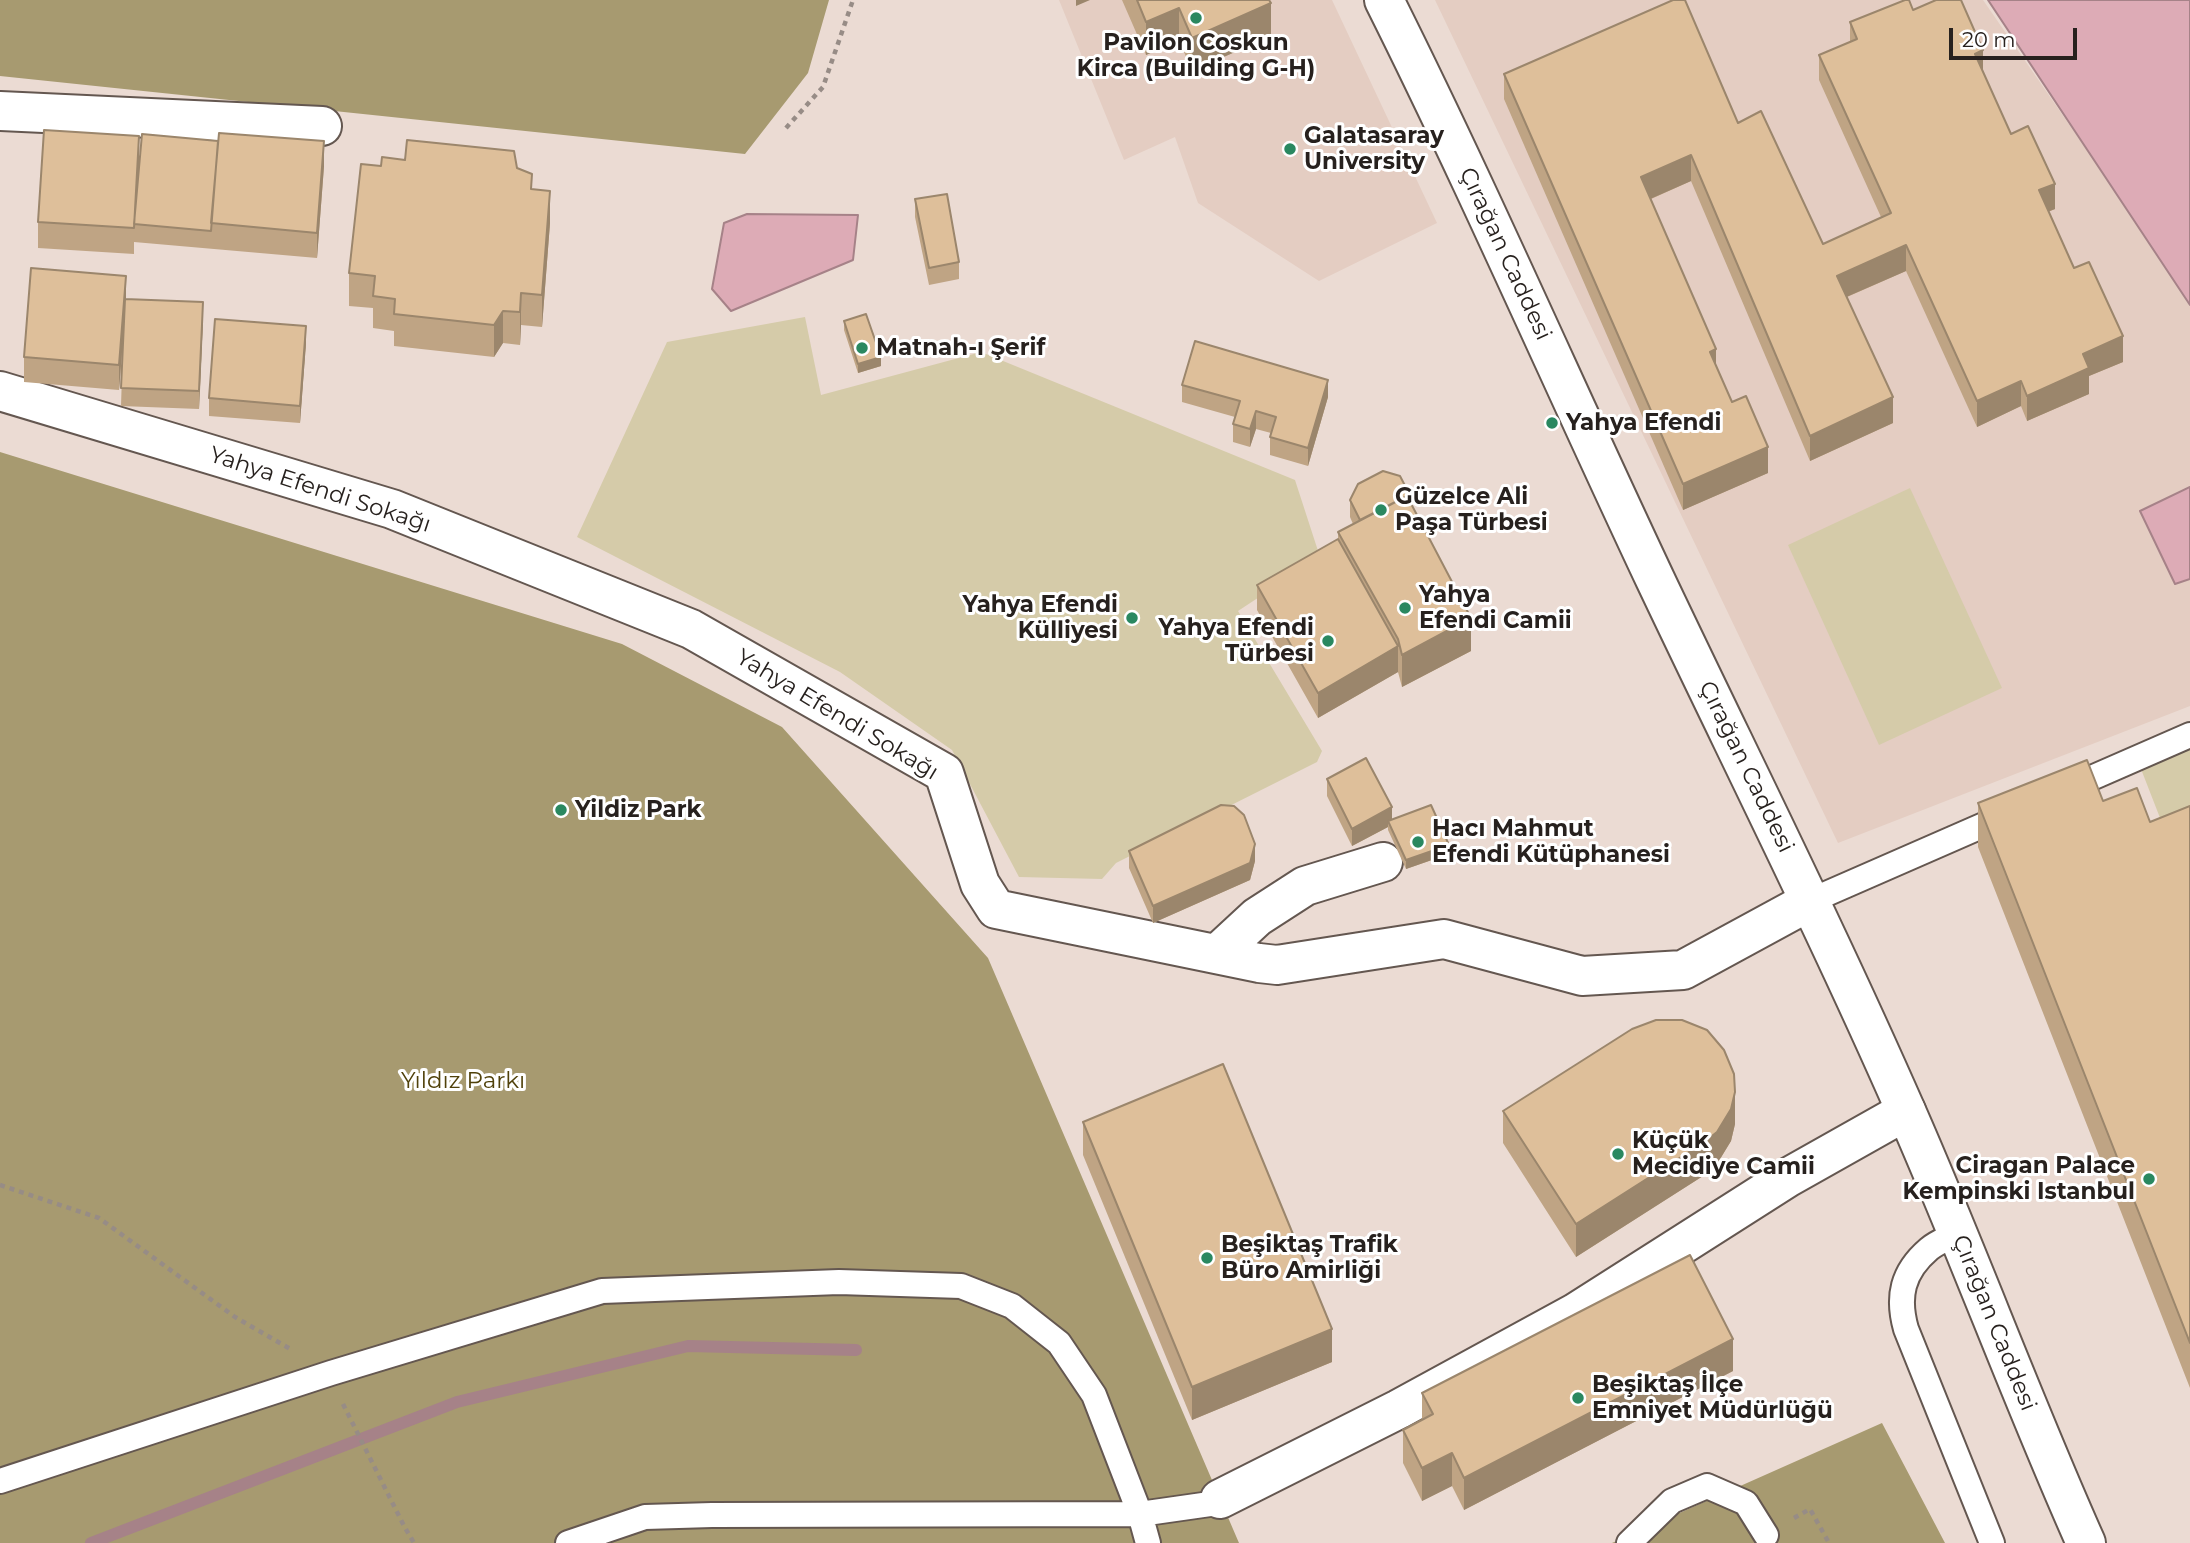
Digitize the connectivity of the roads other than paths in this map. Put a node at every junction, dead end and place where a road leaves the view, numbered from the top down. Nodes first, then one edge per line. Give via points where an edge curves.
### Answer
1 (1384, 0) edge
2 (0, 111) edge
3 (322, 126) dead end
4 (0, 391) edge
5 (2190, 735) edge
6 (1383, 862) dead end
7 (1810, 901) junction
8 (1217, 954) junction
9 (1906, 1111) junction
10 (1958, 1233) junction
11 (0, 1481) edge
12 (1220, 1499) joint
13 (1140, 1514) junction
14 (1766, 1535) dead end
15 (568, 1543) edge
16 (1149, 1543) edge
17 (1629, 1543) edge
18 (1992, 1543) edge
19 (2086, 1543) edge

1 - 7 street, Çırağan Caddesi
2 - 3 street
4 - 8 street, Yahya Efendi Sokağı via 392,509 691,629 944,773 980,884 996,909
5 - 7 lane
6 - 8 street via 1305,887 1257,917
7 - 8 street, Yahya Efendi Sokağı via 1683,970 1582,976 1444,939 1277,965
7 - 9 street, Çırağan Caddesi
9 - 10 street, Çırağan Caddesi
9 - 12 street via 1787,1178 1575,1313
10 - 18 lane via 1929,1249 1913,1268 1901,1289 1900,1309
10 - 19 street, Çırağan Caddesi
11 - 13 lane via 602,1291 839,1282 961,1286 1012,1306 1059,1343 1094,1395
12 - 13 lane
13 - 15 lane via 645,1517
13 - 16 lane
14 - 17 lane via 1746,1503 1707,1486 1671,1501

